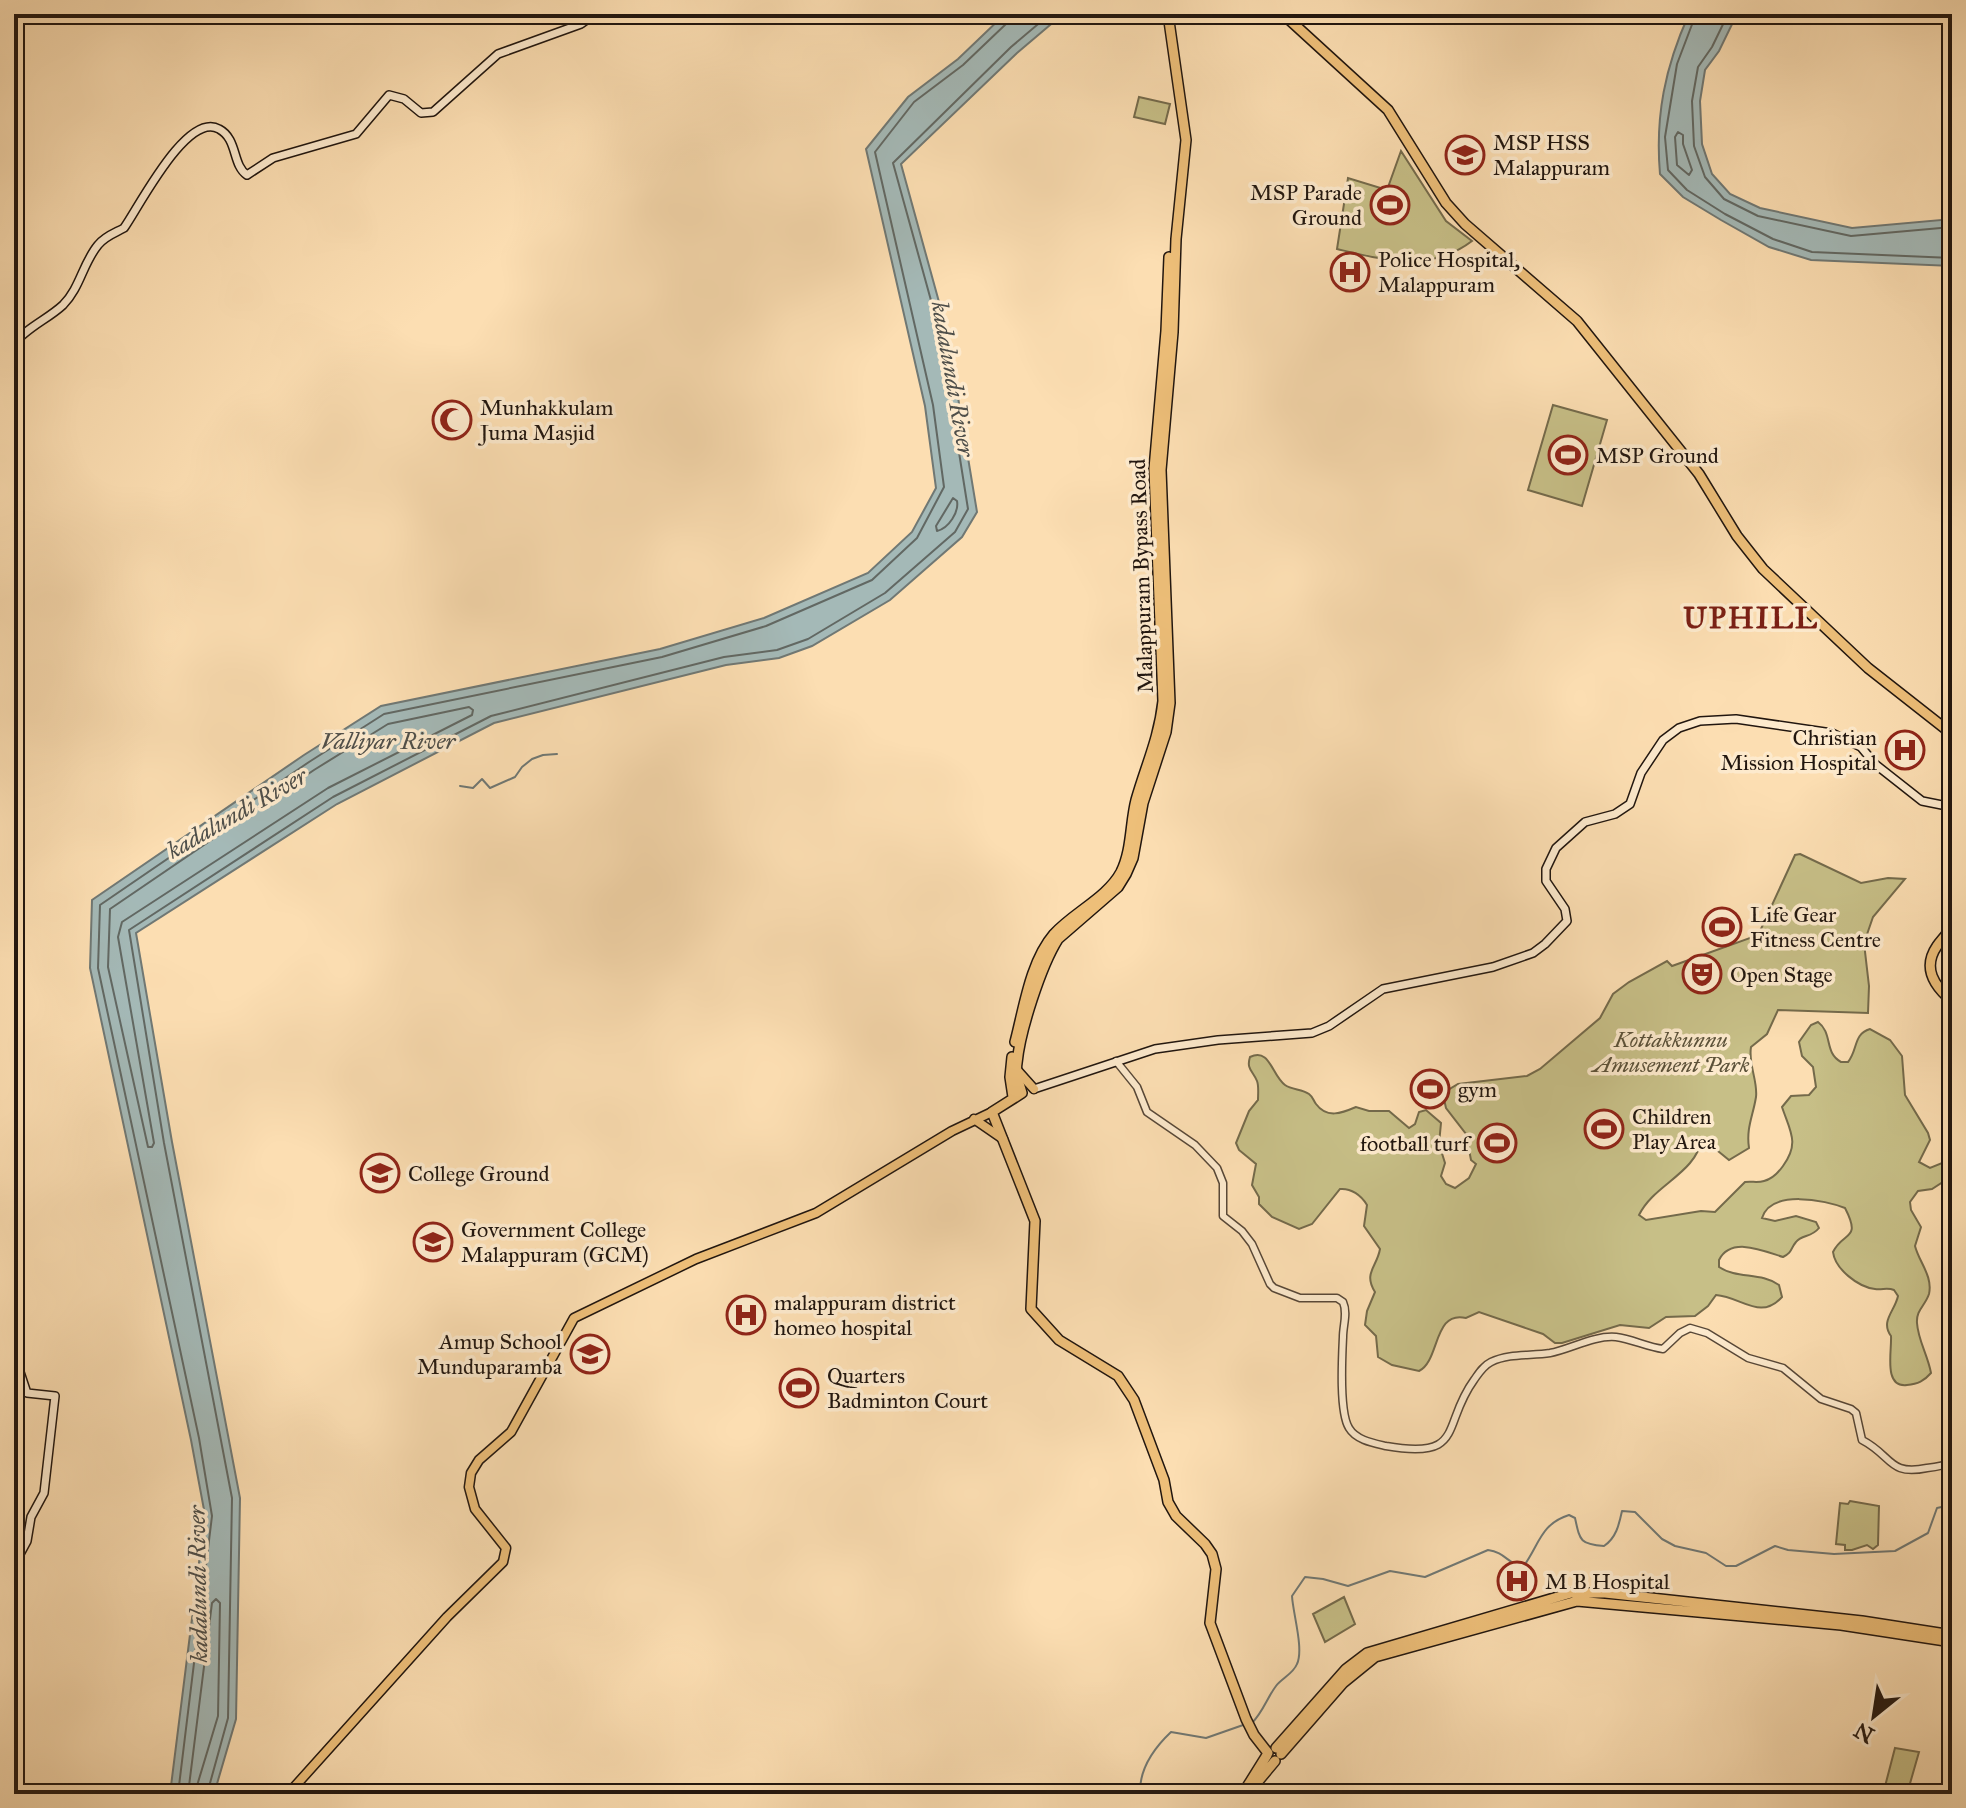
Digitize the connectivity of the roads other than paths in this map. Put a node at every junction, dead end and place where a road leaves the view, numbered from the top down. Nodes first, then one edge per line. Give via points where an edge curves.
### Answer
1 (595, 14) edge
2 (1165, 14) edge
3 (1283, 14) edge
4 (14, 344) edge
5 (14, 367) edge
6 (14, 401) edge
7 (1952, 734) edge
8 (1952, 807) edge
9 (1952, 925) edge
10 (1952, 1001) edge
11 (1116, 1061) junction
12 (1013, 1073) junction
13 (1034, 1089) junction
14 (1018, 1095) junction
15 (1002, 1104) junction
16 (992, 1112) junction
17 (974, 1119) junction
18 (1003, 1140) junction
19 (14, 1354) edge
20 (1952, 1462) edge
21 (14, 1565) edge
22 (1639, 1601) junction
23 (1952, 1635) edge
24 (1952, 1642) edge
25 (1273, 1753) junction
26 (1247, 1793) edge
27 (288, 1794) edge

1 - 4 main road via 498,54 433,112 421,113 389,95 356,134 273,158 247,175 221,130 208,127 188,136 124,228 98,245 75,291
2 - 12 highway, Malappuram Bypass Road via 1180,140 1154,469 1160,730 1136,801 1121,871 1046,946 1025,1005 1010,1063
3 - 7 highway via 1388,110 1465,224 1577,321 1699,474 1763,569 1868,668
5 - 6 main road
8 - 11 main road via 1922,801 1861,747 1832,733 1736,719 1700,721 1663,740 1641,773 1630,804 1585,822 1556,848 1546,881 1567,921 1533,953 1493,967 1383,989 1312,1033 1218,1040
9 - 10 highway via 1929,968 1934,983
11 - 13 main road
11 - 20 street via 1137,1087 1147,1112 1195,1145 1217,1168 1223,1183 1223,1216 1252,1244 1270,1284 1288,1295 1337,1298 1345,1305 1344,1415 1360,1438 1401,1448 1438,1445 1453,1430 1471,1383 1487,1364 1501,1358 1550,1353 1606,1337 1663,1349 1690,1328 1748,1358 1783,1368 1821,1399 1851,1409 1862,1440 1902,1471
12 - 13 main road
12 - 14 highway, Malappuram Bypass Road
12 - 15 main road
13 - 14 main road
14 - 15 highway
15 - 16 highway
16 - 17 main road
16 - 18 highway
17 - 18 main road
17 - 27 main road via 816,1213 696,1259 574,1318 511,1432 471,1473 475,1509 506,1548 503,1562
18 - 25 highway via 1036,1229 1031,1309 1059,1340 1118,1376 1134,1400 1168,1502 1212,1554 1216,1569 1210,1623 1246,1719
19 - 21 main road via 27,1393 55,1396 46,1485
22 - 23 highway via 1862,1621
22 - 24 highway
22 - 25 highway via 1571,1593 1535,1608 1367,1653 1346,1669
25 - 26 highway

